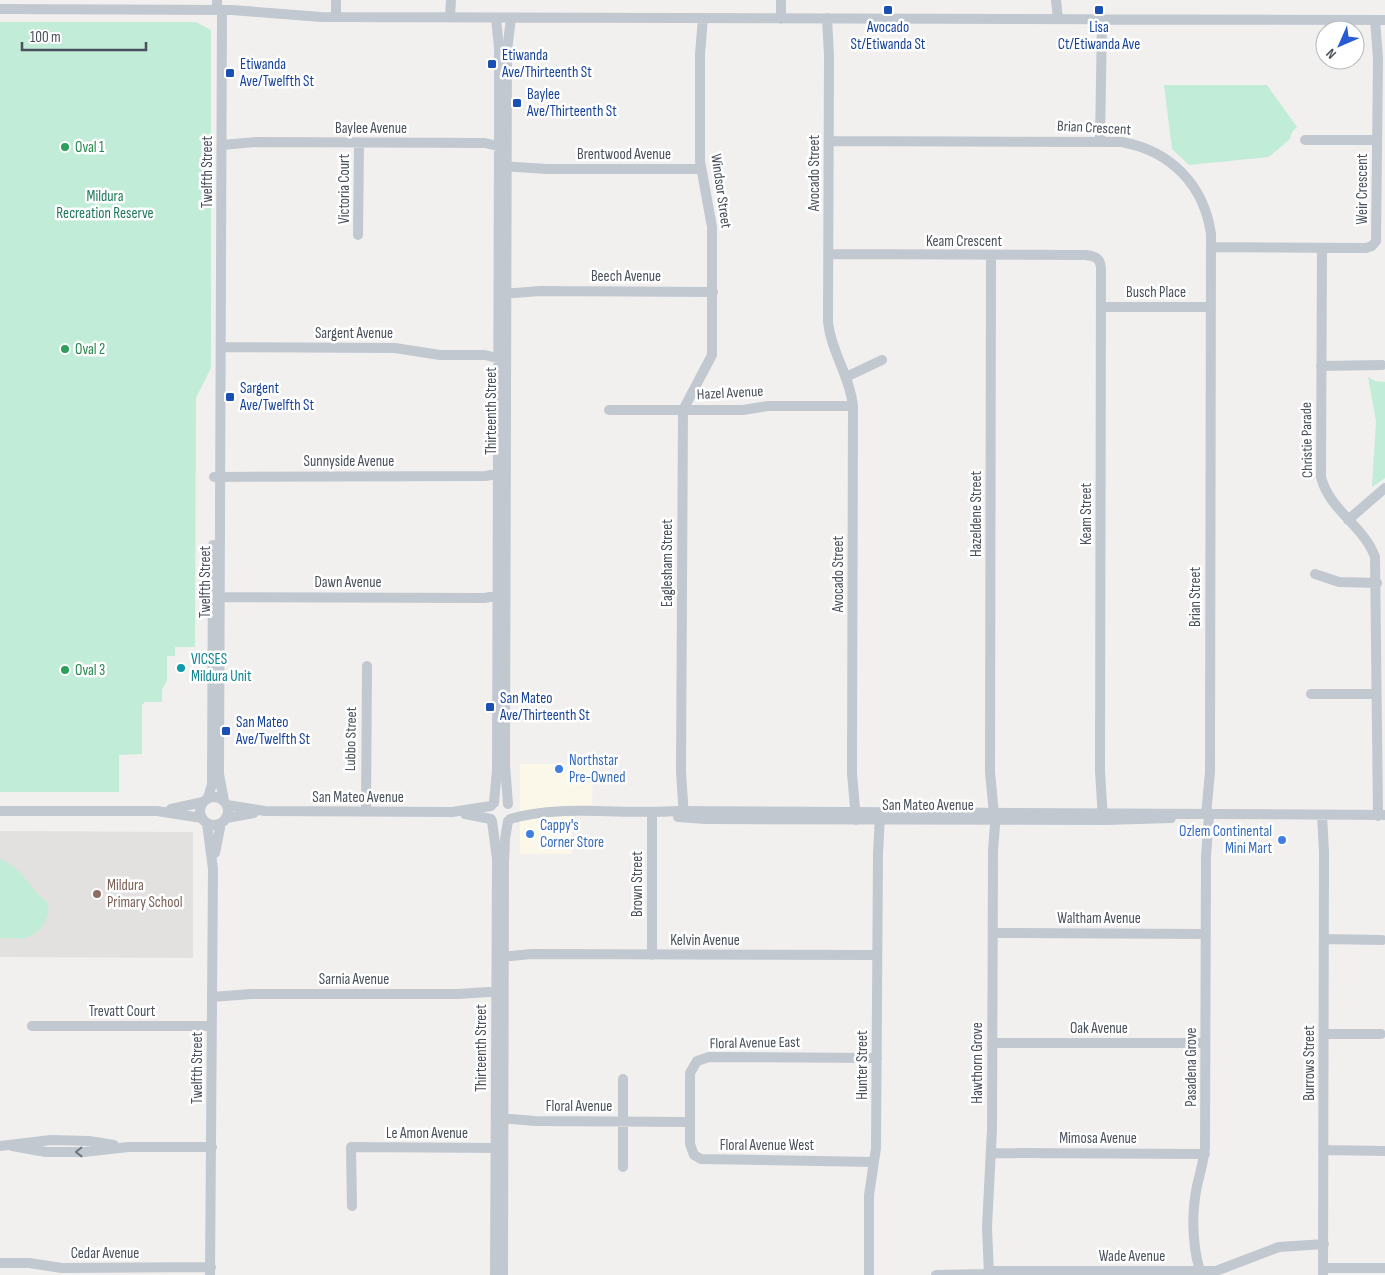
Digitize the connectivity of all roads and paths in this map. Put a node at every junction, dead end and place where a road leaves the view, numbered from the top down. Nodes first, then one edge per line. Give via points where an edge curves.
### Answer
1 (336, 0) edge
2 (450, 0) edge
3 (456, 0) edge
4 (781, 0) edge
5 (1050, 0) edge
6 (1056, 0) edge
7 (219, 7) edge
8 (0, 9) edge
9 (336, 17) junction
10 (453, 17) junction
11 (496, 18) junction
12 (511, 18) junction
13 (700, 18) junction
14 (781, 18) junction
15 (830, 18) junction
16 (1054, 19) junction
17 (1100, 20) junction
18 (1380, 20) edge
19 (1305, 140) dead end
20 (1377, 140) junction
21 (829, 141) junction
22 (222, 142) junction
23 (1100, 142) junction
24 (359, 143) junction
25 (503, 143) junction
26 (503, 169) junction
27 (701, 169) junction
28 (358, 235) dead end
29 (1211, 247) junction
30 (1322, 248) junction
31 (829, 254) junction
32 (991, 256) junction
33 (1098, 258) joint
34 (502, 291) junction
35 (713, 292) junction
36 (1101, 307) junction
37 (1211, 307) junction
38 (222, 346) junction
39 (502, 355) junction
40 (882, 360) dead end
41 (710, 362) joint
42 (1382, 365) dead end
43 (1321, 366) junction
44 (846, 377) junction
45 (853, 406) junction
46 (609, 410) dead end
47 (683, 410) junction
48 (1210, 422) joint
49 (216, 477) junction
50 (502, 477) junction
51 (1385, 488) edge
52 (1348, 520) junction
53 (1315, 574) dead end
54 (1376, 583) junction
55 (216, 597) junction
56 (501, 598) junction
57 (367, 666) dead end
58 (1311, 694) dead end
59 (1376, 694) junction
60 (205, 800) junction
61 (225, 803) junction
62 (493, 804) junction
63 (509, 805) junction
64 (0, 811) edge
65 (265, 811) junction
66 (157, 812) junction
67 (366, 812) junction
68 (452, 812) junction
69 (538, 813) junction
70 (652, 813) junction
71 (681, 814) junction
72 (853, 815) junction
73 (1208, 815) junction
74 (1325, 815) junction
75 (1378, 815) edge
76 (878, 816) junction
77 (992, 816) junction
78 (1100, 816) junction
79 (204, 820) junction
80 (223, 820) junction
81 (492, 820) junction
82 (509, 820) junction
83 (213, 869) junction
84 (993, 933) junction
85 (1206, 934) junction
86 (1324, 939) junction
87 (1382, 940) dead end
88 (500, 954) junction
89 (652, 955) junction
90 (877, 955) junction
91 (212, 993) junction
92 (500, 994) junction
93 (32, 1026) dead end
94 (212, 1026) junction
95 (1324, 1034) junction
96 (1381, 1034) dead end
97 (992, 1043) junction
98 (1206, 1043) junction
99 (877, 1058) junction
100 (623, 1080) dead end
101 (499, 1121) junction
102 (623, 1121) junction
103 (690, 1122) junction
104 (0, 1146) edge
105 (212, 1147) junction
106 (500, 1148) junction
107 (1323, 1150) junction
108 (1385, 1151) edge
109 (991, 1153) junction
110 (1204, 1154) junction
111 (874, 1162) junction
112 (623, 1167) dead end
113 (352, 1206) dead end
114 (1324, 1244) junction
115 (0, 1263) edge
116 (1385, 1268) edge
117 (1323, 1271) edge
118 (211, 1272) edge
119 (1200, 1273) edge
120 (989, 1274) edge
121 (495, 1275) edge
122 (503, 1275) edge
123 (869, 1275) edge
124 (936, 1275) edge

1 - 9 street
2 - 10 street
3 - 10 street
4 - 14 street
5 - 16 street
6 - 16 street
7 - 8 street
7 - 9 street
7 - 22 street, Twelfth Street
9 - 10 street
10 - 11 street
11 - 12 street
11 - 25 street, Thirteenth Street
12 - 13 street
12 - 25 street, Thirteenth Street
13 - 14 street
13 - 27 street, Windsor Street
14 - 15 street
15 - 16 street
15 - 21 street, Avocado Street
16 - 17 street
17 - 18 street
17 - 23 street
18 - 20 street, Weir Crescent
19 - 20 street
20 - 30 street, Weir Crescent via 1376,242 1366,248
21 - 23 street, Brian Crescent
21 - 31 street, Avocado Street
22 - 24 street, Baylee Avenue
22 - 38 street, Twelfth Street
23 - 29 street, Brian Crescent via 1122,142 1145,148 1166,158 1183,172 1203,201
24 - 25 street, Baylee Avenue
24 - 28 street, Victoria Court
25 - 26 street, Thirteenth Street
26 - 27 street, Brentwood Avenue
26 - 34 street, Thirteenth Street
27 - 35 street, Windsor Street via 712,223
29 - 30 street, Weir Crescent
29 - 37 street, Brian Crescent
30 - 43 street, Christie Parade
31 - 32 street, Keam Crescent
31 - 44 street, Avocado Street via 829,333
32 - 33 street, Keam Crescent via 1085,255
32 - 77 street, Hazeldene Street
33 - 36 street, Keam Street
34 - 35 street, Beech Avenue
34 - 39 street, Thirteenth Street
35 - 41 street, Windsor Street
36 - 37 street, Busch Place
36 - 78 street, Keam Street
37 - 48 street, Brian Crescent
38 - 39 street, Sargent Avenue via 395,348 440,355
38 - 49 street, Twelfth Street via 222,363 214,396
39 - 50 street, Thirteenth Street
40 - 44 street
41 - 47 street, Eaglesham Street
42 - 43 street
43 - 52 street, Christie Parade via 1322,477 1326,491
44 - 45 street, Avocado Street
45 - 47 street, Hazel Avenue
45 - 72 street, Avocado Street
46 - 47 street, Hazel Avenue
47 - 71 street, Eaglesham Street
48 - 73 street, Brian Street
49 - 50 street, Sunnyside Avenue
49 - 55 street, Twelfth Street
50 - 56 street, Thirteenth Street
51 - 52 street
52 - 54 street, Christie Parade via 1372,551
53 - 54 street via 1339,582
54 - 59 street, Christie Parade
55 - 56 street, Dawn Avenue
55 - 60 street, Twelfth Street via 212,784
55 - 61 street, Twelfth Street via 219,774
56 - 62 street, Thirteenth Street via 497,780
56 - 63 street, Thirteenth Street via 505,784
57 - 67 street, Lubbo Street
58 - 59 street
59 - 75 street, Christie Parade
60 - 61 street via 216,797
60 - 66 street
60 - 79 street via 200,810
61 - 65 street, San Mateo Avenue
61 - 80 street
62 - 63 street via 501,801
62 - 68 street, San Mateo Avenue
62 - 81 street via 489,813
63 - 69 street, San Mateo Avenue
63 - 82 street via 512,813
64 - 66 street
65 - 67 street, San Mateo Avenue
65 - 80 street, San Mateo Avenue
66 - 79 street
67 - 68 street, San Mateo Avenue
68 - 81 street, San Mateo Avenue
69 - 70 street, San Mateo Avenue
69 - 82 street, San Mateo Avenue
70 - 71 street, San Mateo Avenue
70 - 89 street, Brown Street
71 - 72 street, San Mateo Avenue
72 - 76 street, San Mateo Avenue
73 - 74 street, San Mateo Avenue
73 - 78 street, San Mateo Avenue
73 - 85 street, Pasadena Grove
74 - 75 street, San Mateo Avenue
74 - 86 street, Burrows Street
76 - 77 street, San Mateo Avenue
76 - 90 street, Hunter Street
77 - 78 street, San Mateo Avenue
77 - 84 street, Hawthorn Grove
79 - 80 street via 214,825
79 - 83 street, Twelfth Street
80 - 83 street, Twelfth Street
81 - 82 street via 502,824
81 - 88 street, Thirteenth Street via 497,859
82 - 88 street, Thirteenth Street via 505,839
83 - 91 street, Twelfth Street
84 - 85 street, Waltham Avenue
84 - 97 street, Hawthorn Grove
85 - 98 street, Pasadena Grove
86 - 87 street
86 - 95 street, Burrows Street
88 - 89 street, Kelvin Avenue
88 - 92 street, Thirteenth Street
89 - 90 street, Kelvin Avenue
90 - 99 street, Hunter Street
91 - 92 street, Sarnia Avenue
91 - 94 street, Twelfth Street
92 - 101 street, Thirteenth Street
93 - 94 street, Trevatt Court
94 - 105 street, Twelfth Street
95 - 96 street
95 - 107 street, Burrows Street
97 - 98 street, Oak Avenue
97 - 109 street, Hawthorn Grove
98 - 110 street, Pasadena Grove
99 - 103 street, Floral Avenue East via 703,1058 690,1073
99 - 111 street, Hunter Street
100 - 102 street, Floral Avenue
101 - 102 street, Floral Avenue
101 - 106 street, Thirteenth Street
102 - 103 street, Floral Avenue
102 - 112 street, Floral Avenue
103 - 111 street, Floral Avenue West via 692,1150 700,1159
104 - 105 street via 51,1140 128,1146
105 - 118 street, Twelfth Street
106 - 113 street, Le Amon Avenue via 351,1147
106 - 121 street, Thirteenth Street
106 - 122 street, Thirteenth Street
107 - 108 street
107 - 114 street, Burrows Street
109 - 110 street, Mimosa Avenue
109 - 120 street, Hawthorn Grove via 987,1227
110 - 119 street, Pasadena Grove via 1194,1220 1194,1248
111 - 123 street, Hunter Street via 869,1196
114 - 117 street, Burrows Street
114 - 119 street, Wade Avenue via 1279,1247 1221,1269
115 - 118 street, Cedar Avenue
116 - 117 street
119 - 120 street, Wade Avenue
120 - 124 street, Wade Avenue

